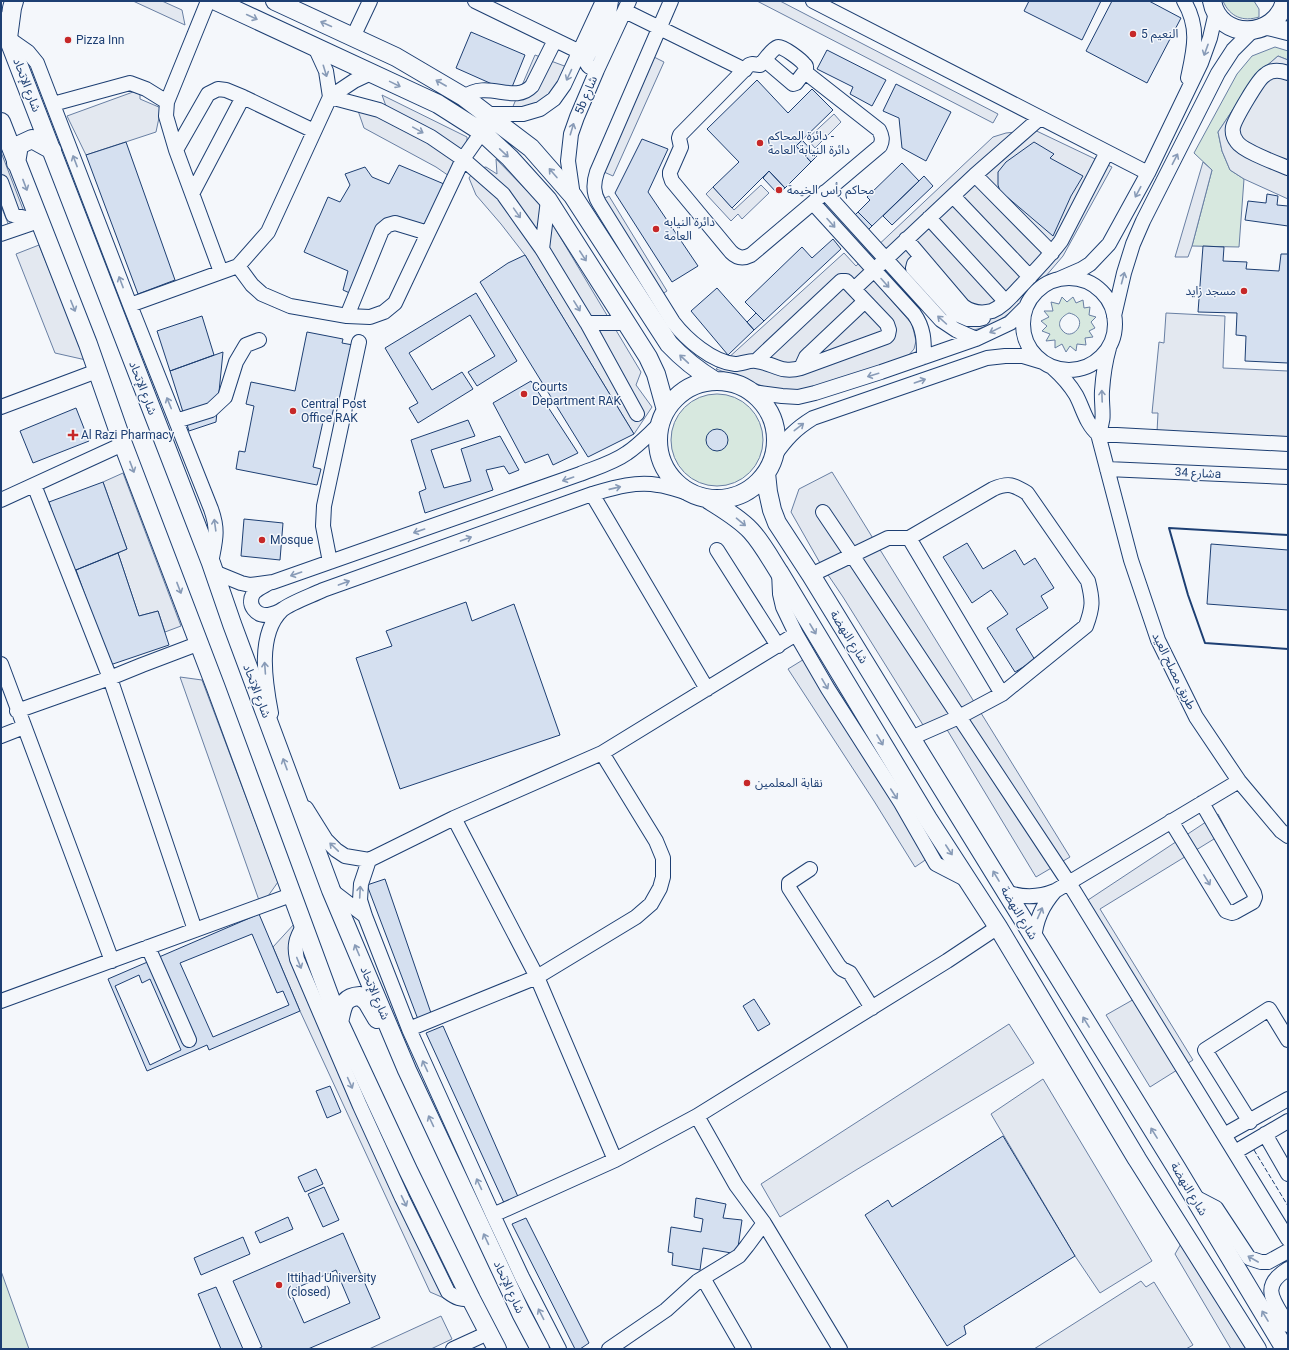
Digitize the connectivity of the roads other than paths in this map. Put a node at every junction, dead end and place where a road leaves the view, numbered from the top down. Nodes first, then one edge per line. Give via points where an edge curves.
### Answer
1 (14, 1) edge
2 (208, 1) edge
3 (216, 1) edge
4 (275, 1) edge
5 (370, 1) edge
6 (475, 1) edge
7 (603, 1) edge
8 (611, 1) edge
9 (671, 1) edge
10 (813, 1) edge
11 (1184, 1) edge
12 (1285, 1) edge
13 (627, 6) edge
14 (1214, 6) edge
15 (1, 21) edge
16 (660, 28) junction
17 (1260, 28) junction
18 (1288, 30) edge
19 (353, 37) junction
20 (8, 38) junction
21 (555, 40) junction
22 (315, 47) junction
23 (580, 52) junction
24 (765, 60) junction
25 (597, 70) junction
26 (745, 70) junction
27 (804, 72) junction
28 (371, 73) junction
29 (1288, 73) edge
30 (243, 97) junction
31 (330, 97) junction
32 (464, 97) junction
33 (167, 102) junction
34 (1182, 102) junction
35 (53, 104) junction
36 (488, 114) junction
37 (1040, 118) junction
38 (1, 122) edge
39 (314, 131) junction
40 (482, 132) junction
41 (52, 150) junction
42 (176, 150) junction
43 (1107, 152) junction
44 (463, 159) junction
45 (16, 162) junction
46 (1288, 168) edge
47 (1148, 173) junction
48 (975, 176) junction
49 (1, 182) edge
50 (193, 192) junction
51 (825, 192) junction
52 (573, 196) junction
53 (953, 196) junction
54 (548, 200) junction
55 (813, 203) junction
56 (929, 218) junction
57 (39, 221) junction
58 (428, 233) junction
59 (1, 234) edge
60 (906, 239) junction
61 (542, 249) junction
62 (1052, 253) junction
63 (886, 259) junction
64 (238, 266) junction
65 (874, 270) junction
66 (221, 272) junction
67 (1030, 276) junction
68 (1059, 279) junction
69 (854, 289) junction
70 (865, 301) junction
71 (1005, 301) junction
72 (130, 305) junction
73 (1026, 307) junction
74 (658, 312) junction
75 (346, 316) junction
76 (1114, 316) junction
77 (588, 323) junction
78 (627, 323) junction
79 (976, 339) junction
80 (260, 340) dead end
81 (359, 342) dead end
82 (1110, 345) junction
83 (924, 357) junction
84 (756, 361) junction
85 (1048, 365) junction
86 (801, 368) junction
87 (97, 371) junction
88 (715, 381) junction
89 (752, 392) junction
90 (1, 407) edge
91 (637, 414) dead end
92 (663, 417) junction
93 (176, 421) junction
94 (1098, 434) junction
95 (123, 444) junction
96 (1288, 444) edge
97 (774, 456) junction
98 (1107, 469) junction
99 (766, 473) junction
100 (1288, 477) edge
101 (34, 484) junction
102 (688, 493) junction
103 (592, 494) junction
104 (1, 500) edge
105 (708, 500) junction
106 (823, 512) dead end
107 (909, 538) junction
108 (718, 550) dead end
109 (852, 555) junction
110 (330, 562) junction
111 (212, 568) junction
112 (779, 572) junction
113 (811, 575) junction
114 (273, 582) junction
115 (283, 609) junction
116 (796, 634) junction
117 (200, 643) junction
118 (778, 646) junction
119 (1, 664) edge
120 (110, 678) junction
121 (4, 680) edge
122 (707, 689) junction
123 (1002, 694) junction
124 (18, 710) junction
125 (960, 718) junction
126 (24, 727) junction
127 (274, 735) junction
128 (1, 736) edge
129 (911, 738) junction
130 (602, 753) junction
131 (1239, 781) junction
132 (294, 789) junction
133 (1202, 803) junction
134 (454, 818) junction
135 (1171, 821) junction
136 (1288, 836) edge
137 (369, 860) junction
138 (810, 869) dead end
139 (969, 880) junction
140 (1069, 883) junction
141 (331, 890) junction
142 (1006, 892) junction
143 (1055, 892) junction
144 (292, 895) junction
145 (365, 916) junction
146 (303, 927) junction
147 (998, 927) junction
148 (195, 930) junction
149 (1034, 939) junction
150 (148, 947) junction
151 (112, 961) junction
152 (537, 977) junction
153 (1, 1001) edge
154 (872, 1008) junction
155 (339, 1022) junction
156 (409, 1029) junction
157 (189, 1040) dead end
158 (1288, 1040) edge
159 (407, 1070) junction
160 (1288, 1100) edge
161 (697, 1116) junction
162 (1288, 1121) edge
163 (1250, 1122) junction
164 (1265, 1134) junction
165 (1224, 1135) junction
166 (390, 1151) junction
167 (1235, 1152) junction
168 (1137, 1159) junction
169 (615, 1160) junction
170 (1177, 1169) junction
171 (1288, 1174) edge
172 (1193, 1196) junction
173 (494, 1215) junction
174 (764, 1223) junction
175 (1288, 1239) edge
176 (1288, 1251) edge
177 (1288, 1269) edge
178 (522, 1277) junction
179 (703, 1278) junction
180 (521, 1313) junction
181 (1288, 1325) edge
182 (488, 1333) junction
183 (835, 1347) edge
184 (453, 1349) edge
185 (497, 1349) edge
186 (540, 1349) edge
187 (559, 1349) edge
188 (609, 1349) edge
189 (744, 1349) edge
190 (1257, 1349) edge
191 (1285, 1349) edge

1 - 20 main road
2 - 33 street
3 -> 22 main road
19 -> 4 main road
5 - 19 street
6 - 21 street
7 - 23 street, 5b شارع
8 - 25 street via 609,13 586,60 589,67
9 - 16 street
10 - 37 street
11 - 34 street via 1193,23 1195,42
12 - 17 main road via 1280,14
13 - 16 street
13 - 25 street, 5b شارع
14 - 17 main road via 1221,19 1235,28
14 -> 34 street via 1206,51
15 - 20 main road, شارع الإتحاد
16 - 26 street
16 - 74 street via 594,184 596,197
17 - 18 main road
76 -> 17 street via 1133,244 1218,73 1233,50
32 -> 19 main road via 396,57
20 - 35 street via 35,59
20 - 41 main road, شارع الإتحاد
21 - 23 street
21 - 32 street via 532,86 526,91 518,94 480,89
22 - 28 main road
22 -> 31 street via 326,71
23 -> 36 street, 5b شارع via 560,92 547,104 536,111 523,114
24 - 26 street via 760,65 751,64
24 - 27 street via 792,84 795,84
24 - 27 street via 774,49 781,47 804,63
52 -> 25 street, 5b شارع via 568,161 569,143
26 - 55 street via 680,135 682,147 670,172 670,178 731,252 743,258 751,255
27 - 51 street via 879,130 882,137 880,146
28 - 31 street
28 -> 40 main road via 438,104
29 - 46 street via 1274,71 1261,78 1233,131 1235,140 1242,147
30 - 39 street
30 - 42 street via 218,89 208,94
30 - 50 street
31 - 39 street
31 -> 44 street via 387,113 431,137
32 - 36 main road
33 - 35 street via 130,83
33 - 42 street via 166,116
34 - 47 street
72 -> 35 street
52 -> 36 main road via 531,148
37 - 43 street
37 - 48 street
38 - 45 main road
39 - 64 street via 268,232
40 - 44 street
40 -> 54 main road
41 - 45 main road via 32,139 19,145
41 - 111 main road, شارع الإتحاد
42 - 50 street
43 - 47 street
43 - 62 street via 1069,229
44 - 58 street
44 -> 61 street via 503,194
45 -> 57 main road
47 -> 68 street via 1110,244 1082,270
48 - 53 street
48 - 62 street
49 - 57 street via 13,215
50 - 66 street
51 - 55 street
51 - 63 street
52 - 74 main road
53 - 56 street
53 - 67 street
54 - 61 street
54 -> 78 main road
55 -> 65 street
56 - 60 street
56 - 71 street
57 - 59 street
57 -> 87 main road
58 - 75 street via 396,303 384,312 370,317
58 - 75 street via 395,223 382,230
60 - 63 street
60 - 71 street via 967,309 988,312
61 -> 77 street
62 - 67 street
63 - 65 street
79 -> 63 street via 941,320
64 - 66 street
64 - 75 street via 262,294 290,306
65 - 69 street
65 -> 83 street via 918,320 923,334
66 - 72 street
67 - 71 street
68 - 73 street via 1045,284 1033,294
68 - 76 street via 1074,278 1088,282 1100,290 1109,302
69 - 70 street
69 - 84 street via 846,281 841,281
70 - 86 street via 806,357
70 - 86 street via 889,327 888,335
93 -> 72 street
73 -> 79 street via 1010,323
73 - 85 street via 1023,332 1027,344 1033,354
74 - 84 street via 673,322 698,347 710,354 732,364
88 -> 74 main road via 696,370 669,344
76 - 82 street via 1114,331
77 - 78 street
77 - 91 street
78 - 92 main road via 656,374
79 - 83 street
80 - 93 street via 246,345 236,362 225,397 211,410
81 - 110 street via 324,506 323,526
82 - 85 street via 1092,364 1080,369 1066,370
94 -> 82 street via 1104,416 1103,377
83 -> 89 street via 815,393 782,396
84 - 86 street via 784,370
85 - 94 street, طريق مصلح العيد via 1070,386 1089,425
97 -> 85 street via 787,438 813,418 987,358 1023,356
87 - 90 street
87 - 95 main road
88 - 89 main road via 735,384
88 - 92 main road via 687,389 675,398
89 - 97 main road via 765,405 773,421 776,438
92 - 102 main road via 658,444 662,463 673,480
92 -> 110 street via 638,444 614,461
111 -> 93 street via 216,532 214,519
94 - 96 street
94 - 98 street, طريق مصلح العيد
95 - 101 street
95 -> 117 main road
97 - 99 main road
98 - 100 street, شارع 34a
98 - 131 street, طريق مصلح العيد via 1131,560 1158,640 1196,717
99 - 105 main road via 755,486 741,495
99 - 113 main road, شارع النهضة via 768,492 777,523
101 - 104 street
101 - 120 street
103 -> 102 street via 616,487 641,484 657,485
102 - 105 main road
115 -> 103 street via 323,590
103 - 122 street
105 -> 112 main road via 750,530
106 - 109 street
107 - 109 street via 888,538
107 - 123 street
107 - 123 street via 993,489 1004,484 1016,486 1027,493 1088,581 1092,609 1086,626
108 - 118 street
109 - 113 street
109 - 125 street
110 -> 114 street
111 - 114 street via 241,584
111 - 127 main road, شارع الإتحاد
112 - 116 street via 783,607
112 -> 139 main road via 928,819
113 - 129 main road, شارع النهضة
114 - 115 street via 256,590 251,601 252,607 263,615
127 -> 115 street via 265,664 266,641 274,621
116 - 118 street
116 -> 139 street via 936,864
117 - 120 street
117 - 144 main road
118 - 122 street
119 - 121 street
120 - 124 street
120 - 148 street
121 - 124 street
122 - 130 street
123 - 125 street
124 - 126 street
125 - 129 street
125 - 140 street
126 - 128 street
126 - 151 street
132 -> 127 main road, شارع الإتحاد
142 -> 129 main road, شارع النهضة
130 - 134 street
130 - 152 street via 663,858 660,888 651,904 636,917
131 - 133 street
131 - 136 street, طريق مصلح العيد
137 -> 132 street via 345,856 336,850 326,840
132 - 141 main road, شارع الإتحاد
133 - 135 street
135 -> 133 street via 1226,911 1235,912 1253,902 1254,892
134 - 137 street
134 - 152 street
135 - 140 street
145 -> 137 street via 360,900 361,884
138 - 154 street via 789,883 789,888 839,966 850,973
139 - 147 main road
140 - 143 street
140 - 165 street
141 - 145 street
159 -> 141 main road, شارع الإتحاد
142 - 143 street via 1025,897
142 - 149 main road, شارع النهضة
149 -> 143 street via 1038,918 1048,899
144 - 146 main road
144 - 148 street
145 - 156 street
146 - 155 main road
146 -> 166 street via 296,942 297,958 342,1064
147 - 154 street
147 - 168 main road
148 - 150 street
170 -> 149 main road, شارع النهضة
150 - 151 street
150 - 157 street
151 - 153 street
152 - 156 street
152 - 169 street
154 - 161 street
155 - 159 main road via 345,1002 351,996 360,996 367,1002
155 - 166 main road
173 -> 156 street
158 - 163 street via 1269,1010 1205,1050
180 -> 159 main road, شارع الإتحاد
160 - 163 street
161 - 169 street
161 - 174 street via 736,1185
162 - 164 street
163 - 165 street
164 - 167 street
164 - 171 street
165 - 167 street
166 -> 182 main road
167 - 175 street
168 - 170 main road via 1142,1153 1151,1152
168 - 190 main road
169 - 173 street
170 - 172 main road, شارع النهضة
176 -> 172 street via 1268,1262 1254,1261 1249,1258 1216,1208
191 -> 172 main road, شارع النهضة
173 - 178 street
174 - 179 street via 739,1256
174 - 183 street
177 - 181 street via 1278,1275 1271,1288 1272,1296
178 - 180 street
187 -> 178 street
179 - 188 street via 666,1310
179 - 189 street
180 - 186 main road, شارع الإتحاد
182 - 184 street
182 - 185 main road

